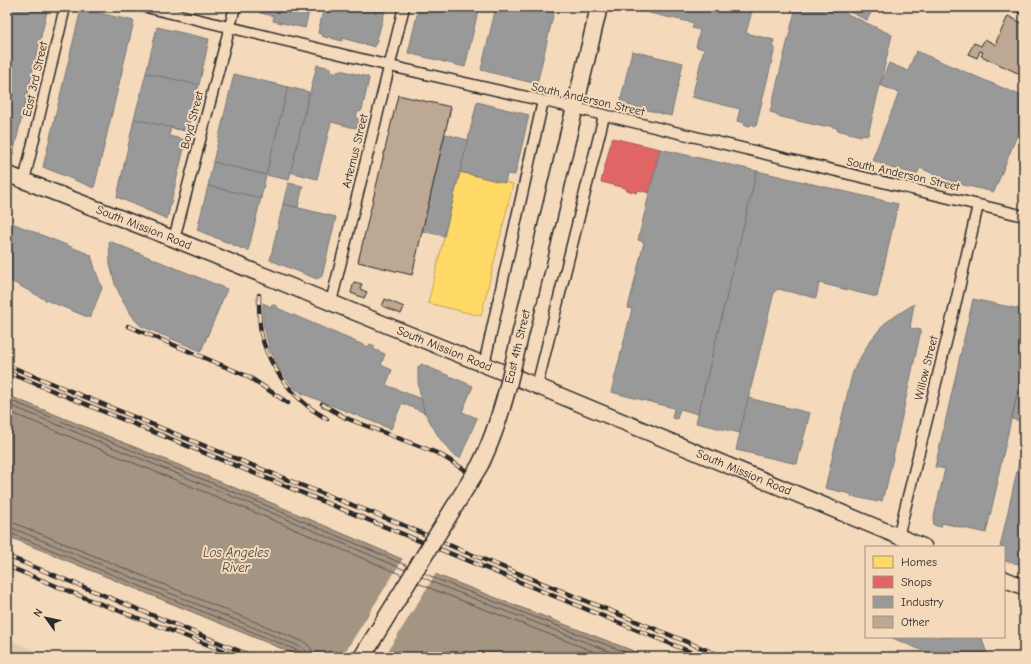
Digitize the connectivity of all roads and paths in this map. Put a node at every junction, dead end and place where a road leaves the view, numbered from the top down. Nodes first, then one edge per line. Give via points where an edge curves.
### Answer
1 (65, 7) edge
2 (146, 7) edge
3 (235, 7) edge
4 (404, 7) edge
5 (599, 7) edge
6 (1020, 7) edge
7 (1024, 9) edge
8 (230, 27) junction
9 (390, 66) junction
10 (543, 101) junction
11 (575, 108) junction
12 (604, 116) junction
13 (7, 174) edge
14 (24, 181) junction
15 (978, 205) junction
16 (1024, 216) edge
17 (174, 239) junction
18 (330, 302) junction
19 (484, 365) junction
20 (537, 386) junction
21 (898, 537) junction
22 (921, 546) edge
23 (1005, 579) edge
24 (1024, 587) edge
25 (362, 657) edge

1 - 14 street, East 3rd Street
2 - 8 street, South Anderson Street
3 - 8 street, Boyd Street
4 - 9 street, Artemus Street
5 - 11 main road, East 4th Street
6 - 7 street
8 - 9 street, South Anderson Street
8 - 17 street, Boyd Street
9 - 10 street, South Anderson Street
9 - 18 street, Artemus Street
10 - 11 street, South Anderson Street
10 - 19 street
11 - 12 street, South Anderson Street
11 - 25 main road, East 4th Street, bridge via 508,390 489,446 480,465
12 - 15 street, South Anderson Street
12 - 20 street
13 - 14 street, South Mission Road
14 - 17 street, South Mission Road
15 - 16 street, South Anderson Street
15 - 21 street, Willow Street
17 - 18 street, South Mission Road
18 - 19 street, South Mission Road
19 - 20 street, South Mission Road
20 - 21 street, South Mission Road
21 - 22 street, South Mission Road
23 - 24 street

